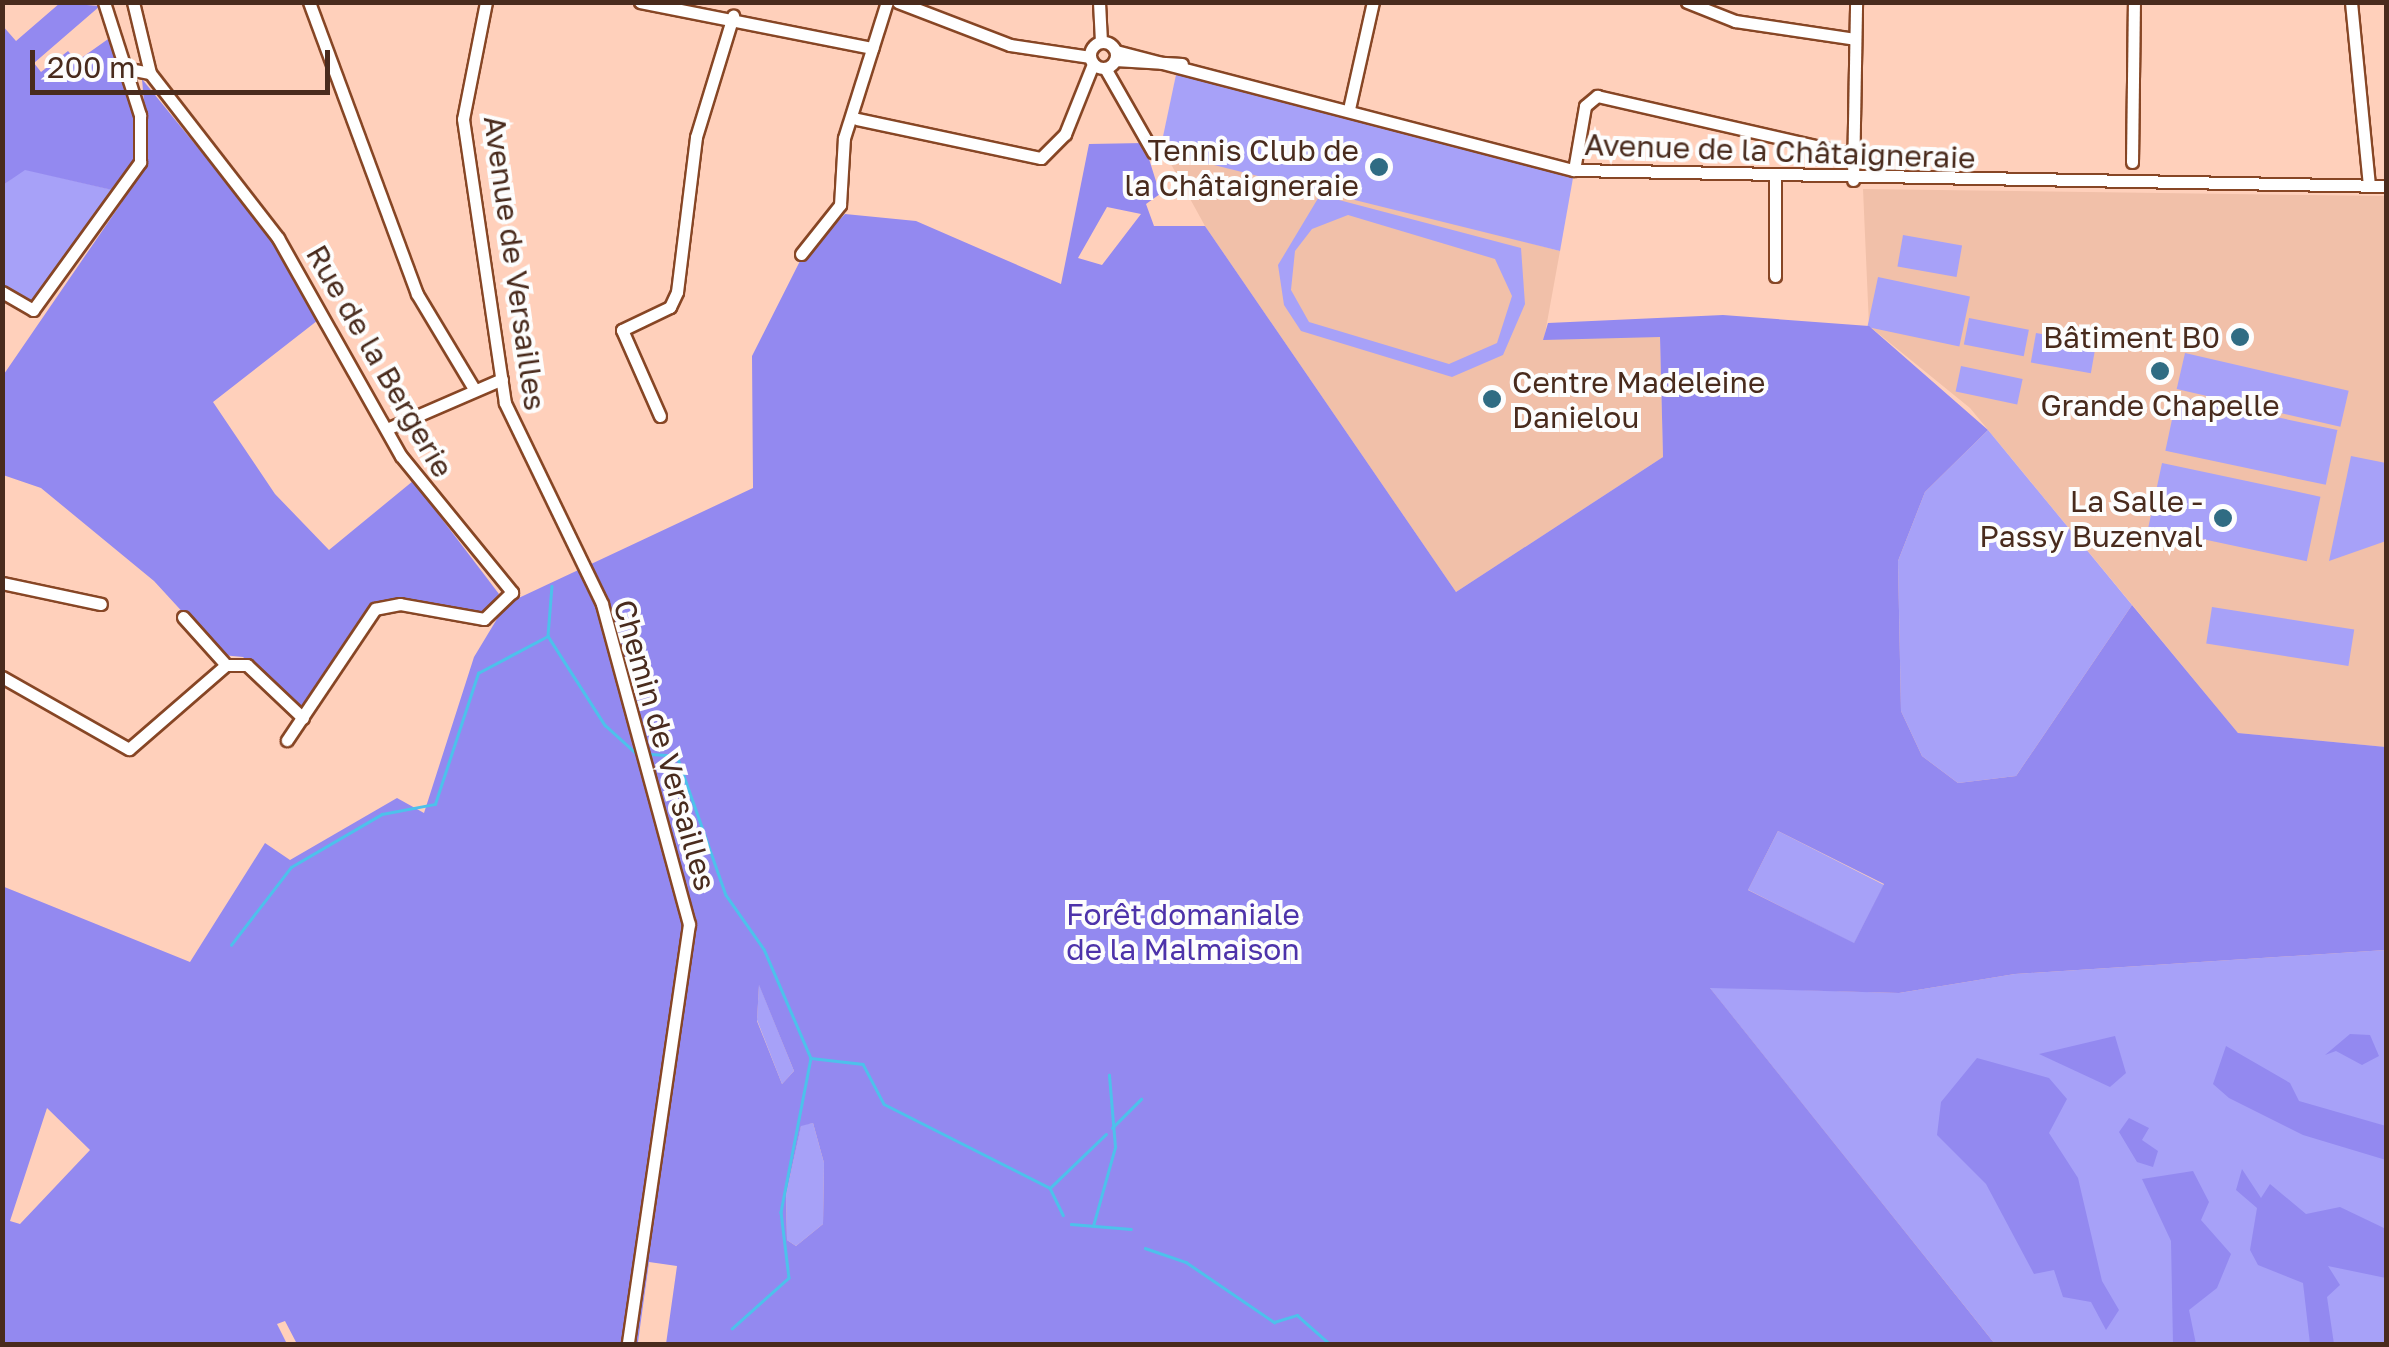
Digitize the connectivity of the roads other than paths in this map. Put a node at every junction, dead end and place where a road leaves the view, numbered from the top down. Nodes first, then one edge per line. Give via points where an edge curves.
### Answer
1 (104, 2) edge
2 (133, 2) edge
3 (309, 2) edge
4 (486, 2) edge
5 (640, 2) edge
6 (887, 2) edge
7 (898, 2) edge
8 (1098, 2) edge
9 (1373, 2) edge
10 (1687, 2) edge
11 (1856, 2) edge
12 (2134, 2) edge
13 (2351, 2) edge
14 (733, 16) junction
15 (1855, 38) junction
16 (1100, 42) junction
17 (872, 48) junction
18 (1104, 60) junction
19 (129, 69) junction
20 (150, 73) junction
21 (1349, 108) junction
22 (857, 119) junction
23 (1153, 152) dead end
24 (1854, 154) junction
25 (2132, 162) dead end
26 (1574, 170) junction
27 (1776, 178) junction
28 (1853, 180) junction
29 (2368, 185) junction
30 (2386, 186) edge
31 (802, 254) dead end
32 (1775, 276) dead end
33 (2, 292) edge
34 (502, 380) junction
35 (474, 389) junction
36 (660, 416) dead end
37 (389, 428) junction
38 (560, 522) joint
39 (2, 582) edge
40 (101, 604) dead end
41 (183, 618) dead end
42 (226, 665) junction
43 (2, 677) edge
44 (304, 718) junction
45 (287, 740) dead end
46 (628, 1344) edge

1 - 19 street
2 - 20 street
3 - 35 street via 417,294
4 - 34 street, Avenue de Versailles via 464,118
5 - 14 street
6 - 17 street
7 - 18 street, Avenue de la Châtaigneraie via 1010,45
8 - 16 street
9 - 21 street
10 - 15 street via 1736,21
11 - 15 street
12 - 25 street
13 - 29 street
14 - 17 street
14 - 36 street via 696,137 677,292 670,307 622,330
15 - 24 street
16 - 18 street
16 - 18 street
17 - 22 street via 853,102
18 - 21 street, Avenue de la Châtaigneraie via 1186,64
18 - 22 street via 1065,134 1042,158
18 - 23 street
19 - 20 street
19 - 33 street via 140,162 33,310
20 - 37 street, Rue de la Bergerie via 302,271
21 - 26 street, Avenue de la Châtaigneraie
22 - 31 street via 844,138 840,205
24 - 26 street via 1597,96 1586,106
24 - 28 street
26 - 27 street, Avenue de la Châtaigneraie
27 - 28 street, Avenue de la Châtaigneraie
27 - 32 street
28 - 29 street, Avenue de la Châtaigneraie
29 - 30 street, Avenue de la Châtaigneraie
34 - 35 street
34 - 38 street, Avenue de Versailles via 524,455
35 - 37 street
37 - 44 street, Rue de la Bergerie via 433,501 512,592 484,619 375,608
38 - 46 street, Chemin de Versailles via 602,604 689,924
39 - 40 street
41 - 42 street
42 - 43 street via 129,748
42 - 44 street via 247,665
44 - 45 street

